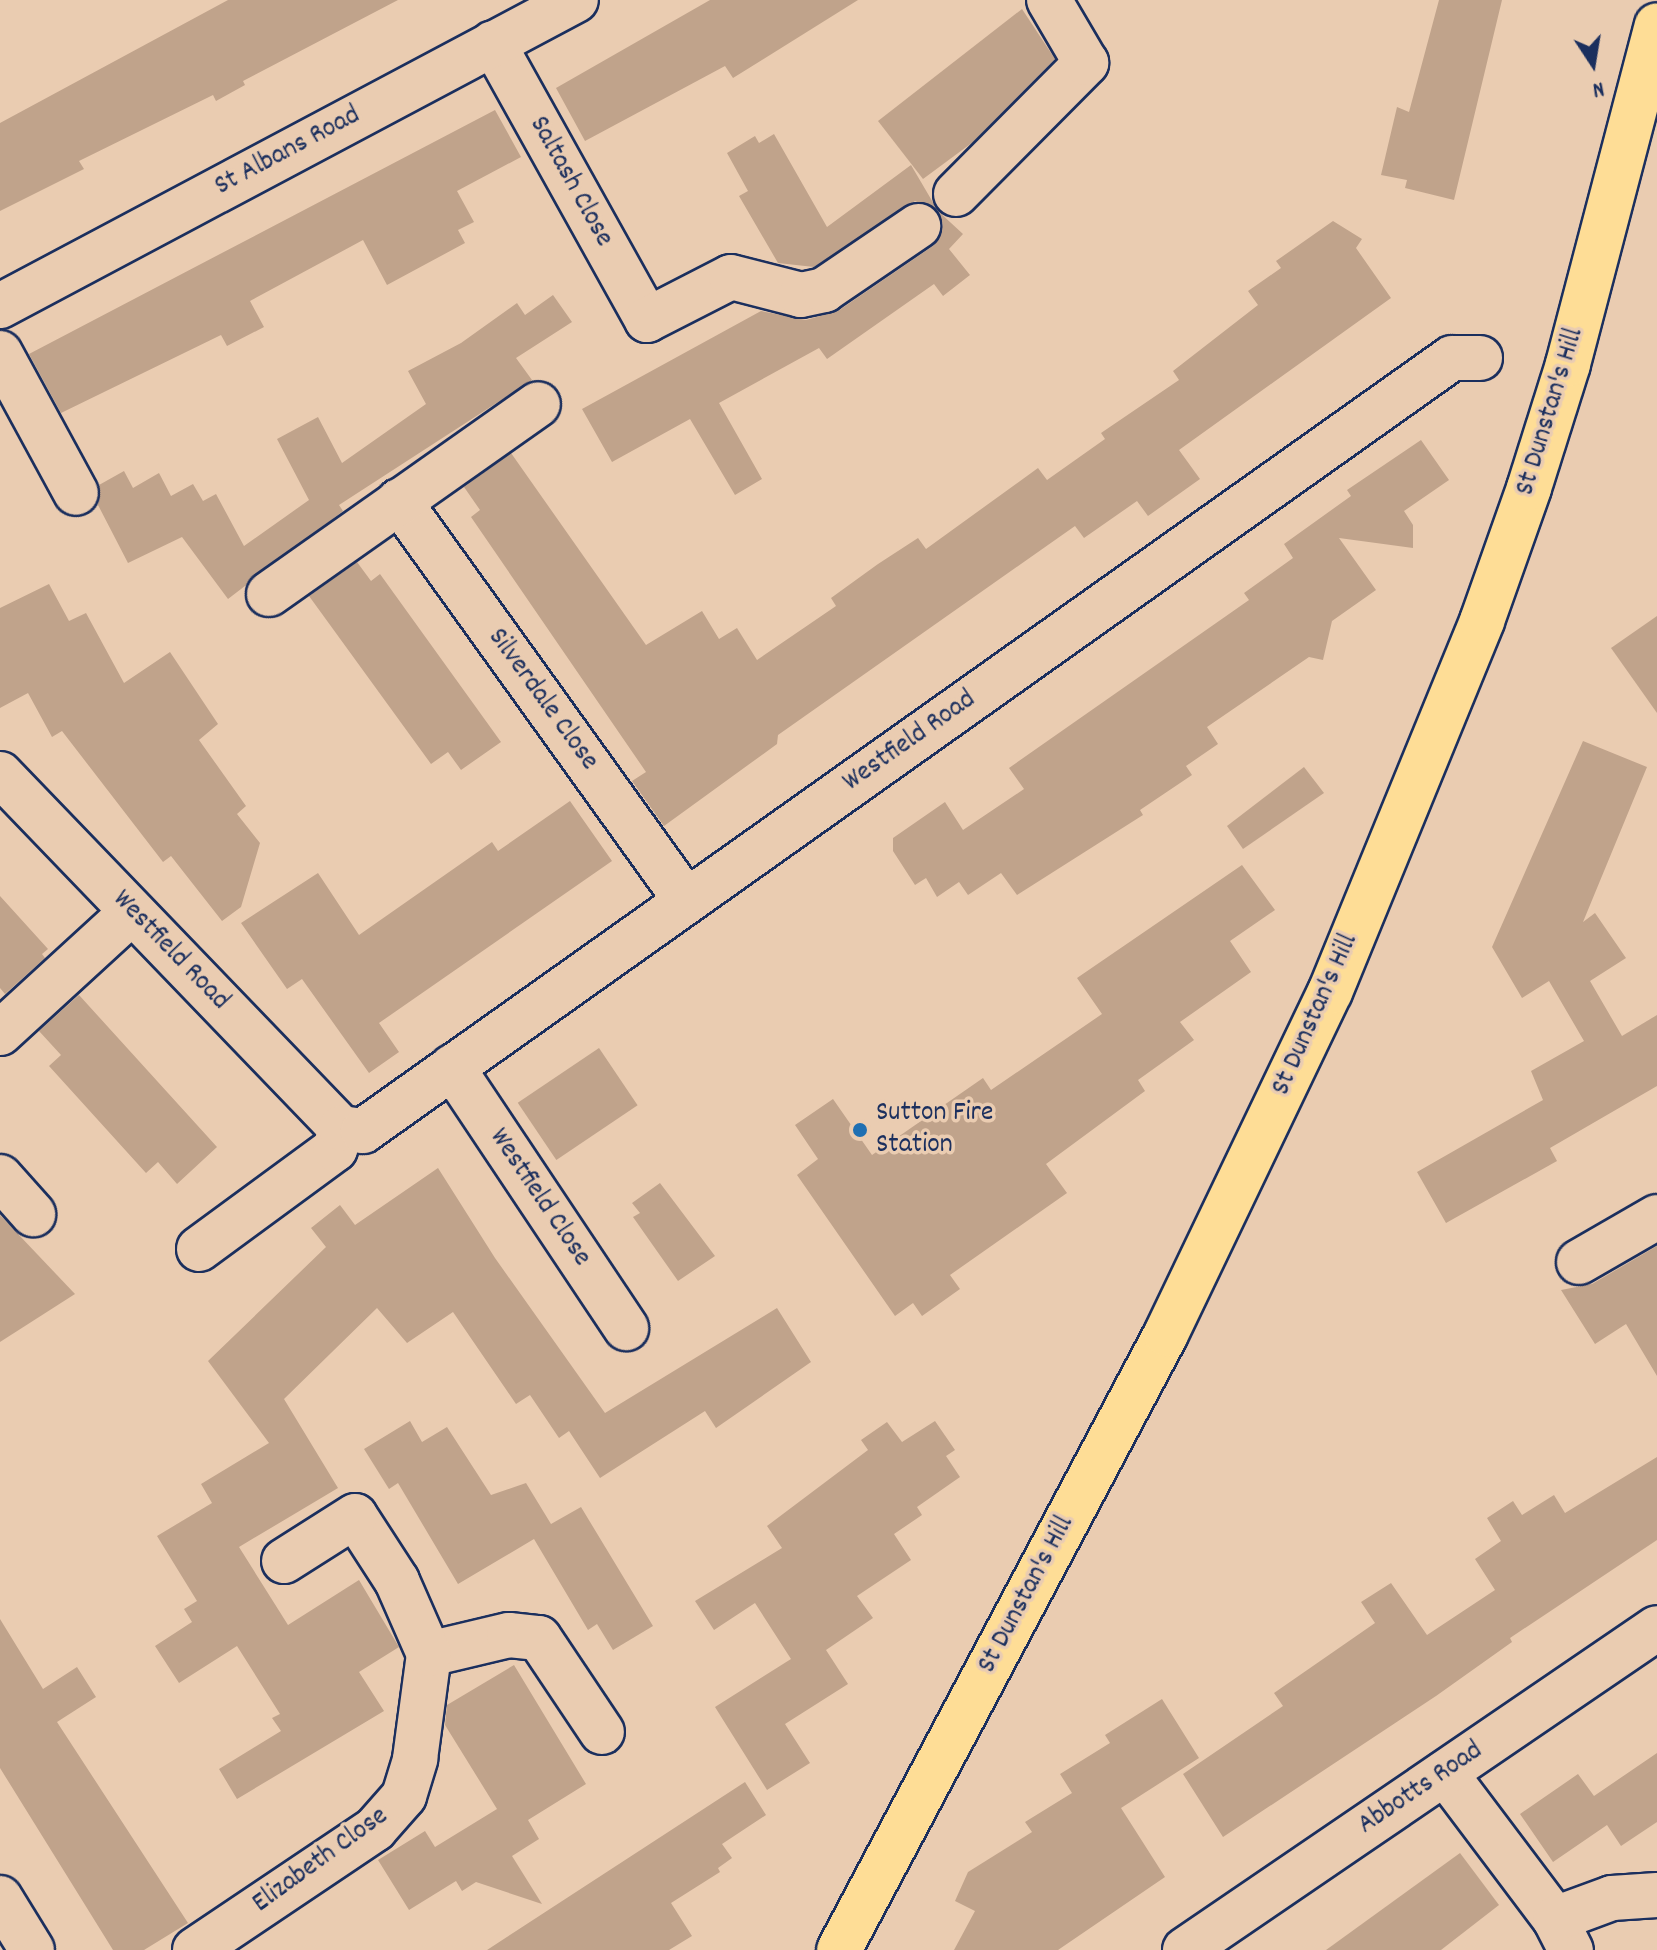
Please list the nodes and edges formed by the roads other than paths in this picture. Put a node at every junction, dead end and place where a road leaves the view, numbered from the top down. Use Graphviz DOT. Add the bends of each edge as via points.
graph roads {
  1 [pos="576,0"];
  2 [pos="1049,0"];
  3 [pos="1657,25"];
  4 [pos="493,43"];
  5 [pos="956,194"];
  6 [pos="918,226"];
  7 [pos="0,306"];
  8 [pos="0,353"];
  9 [pos="1480,358"];
  10 [pos="538,404"];
  11 [pos="76,493"];
  12 [pos="399,501"];
  13 [pos="269,594"];
  14 [pos="0,774"];
  15 [pos="684,898"];
  16 [pos="132,912"];
  17 [pos="0,1033"];
  18 [pos="452,1067"];
  19 [pos="341,1128"];
  20 [pos="0,1177"];
  21 [pos="33,1214"];
  22 [pos="1657,1217"];
  23 [pos="199,1249"];
  24 [pos="1579,1262"];
  25 [pos="626,1328"];
  26 [pos="284,1561"];
  27 [pos="1657,1628"];
  28 [pos="429,1654"];
  29 [pos="602,1732"];
  30 [pos="1445,1773"];
  31 [pos="1657,1895"];
  32 [pos="0,1898"];
  33 [pos="1563,1934"];
  34 [pos="32,1950"];
  35 [pos="195,1950"];
  36 [pos="839,1950"];
  37 [pos="1185,1950"];
  1 -- 4 [label="street, St Albans Road"];
  2 -- 5 [label="street" via="1086,63"];
  3 -- 36 [label="highway, St Dunstan's Hill" via="1568,364 1529,488 1482,621 1330,992 1166,1334"];
  4 -- 6 [label="street, Saltash Close" via="647,320 731,277 801,295 824,290"];
  4 -- 7 [label="street, St Albans Road"];
  8 -- 11 [label="street"];
  9 -- 15 [label="street, Westfield Road" via="1452,358"];
  10 -- 12 [label="street"];
  12 -- 13 [label="street"];
  12 -- 15 [label="street, Silverdale Close"];
  14 -- 16 [label="street, Westfield Road"];
  15 -- 18 [label="street, Westfield Road"];
  16 -- 17 [label="street"];
  16 -- 19 [label="street, Westfield Road"];
  18 -- 19 [label="street, Westfield Road" via="363,1131"];
  18 -- 25 [label="street, Westfield Close"];
  19 -- 23 [label="street" via="335,1149"];
  20 -- 21 [label="street"];
  22 -- 24 [label="street"];
  26 -- 28 [label="street" via="355,1516 397,1581"];
  27 -- 30 [label="street, Abbotts Road"];
  28 -- 29 [label="street" via="509,1635 539,1638"];
  28 -- 35 [label="street, Elizabeth Close" via="415,1759 404,1796 391,1814"];
  30 -- 33 [label="street"];
  30 -- 37 [label="street, Abbotts Road"];
  31 -- 33 [label="street" via="1612,1898"];
  32 -- 34 [label="street"];
}
